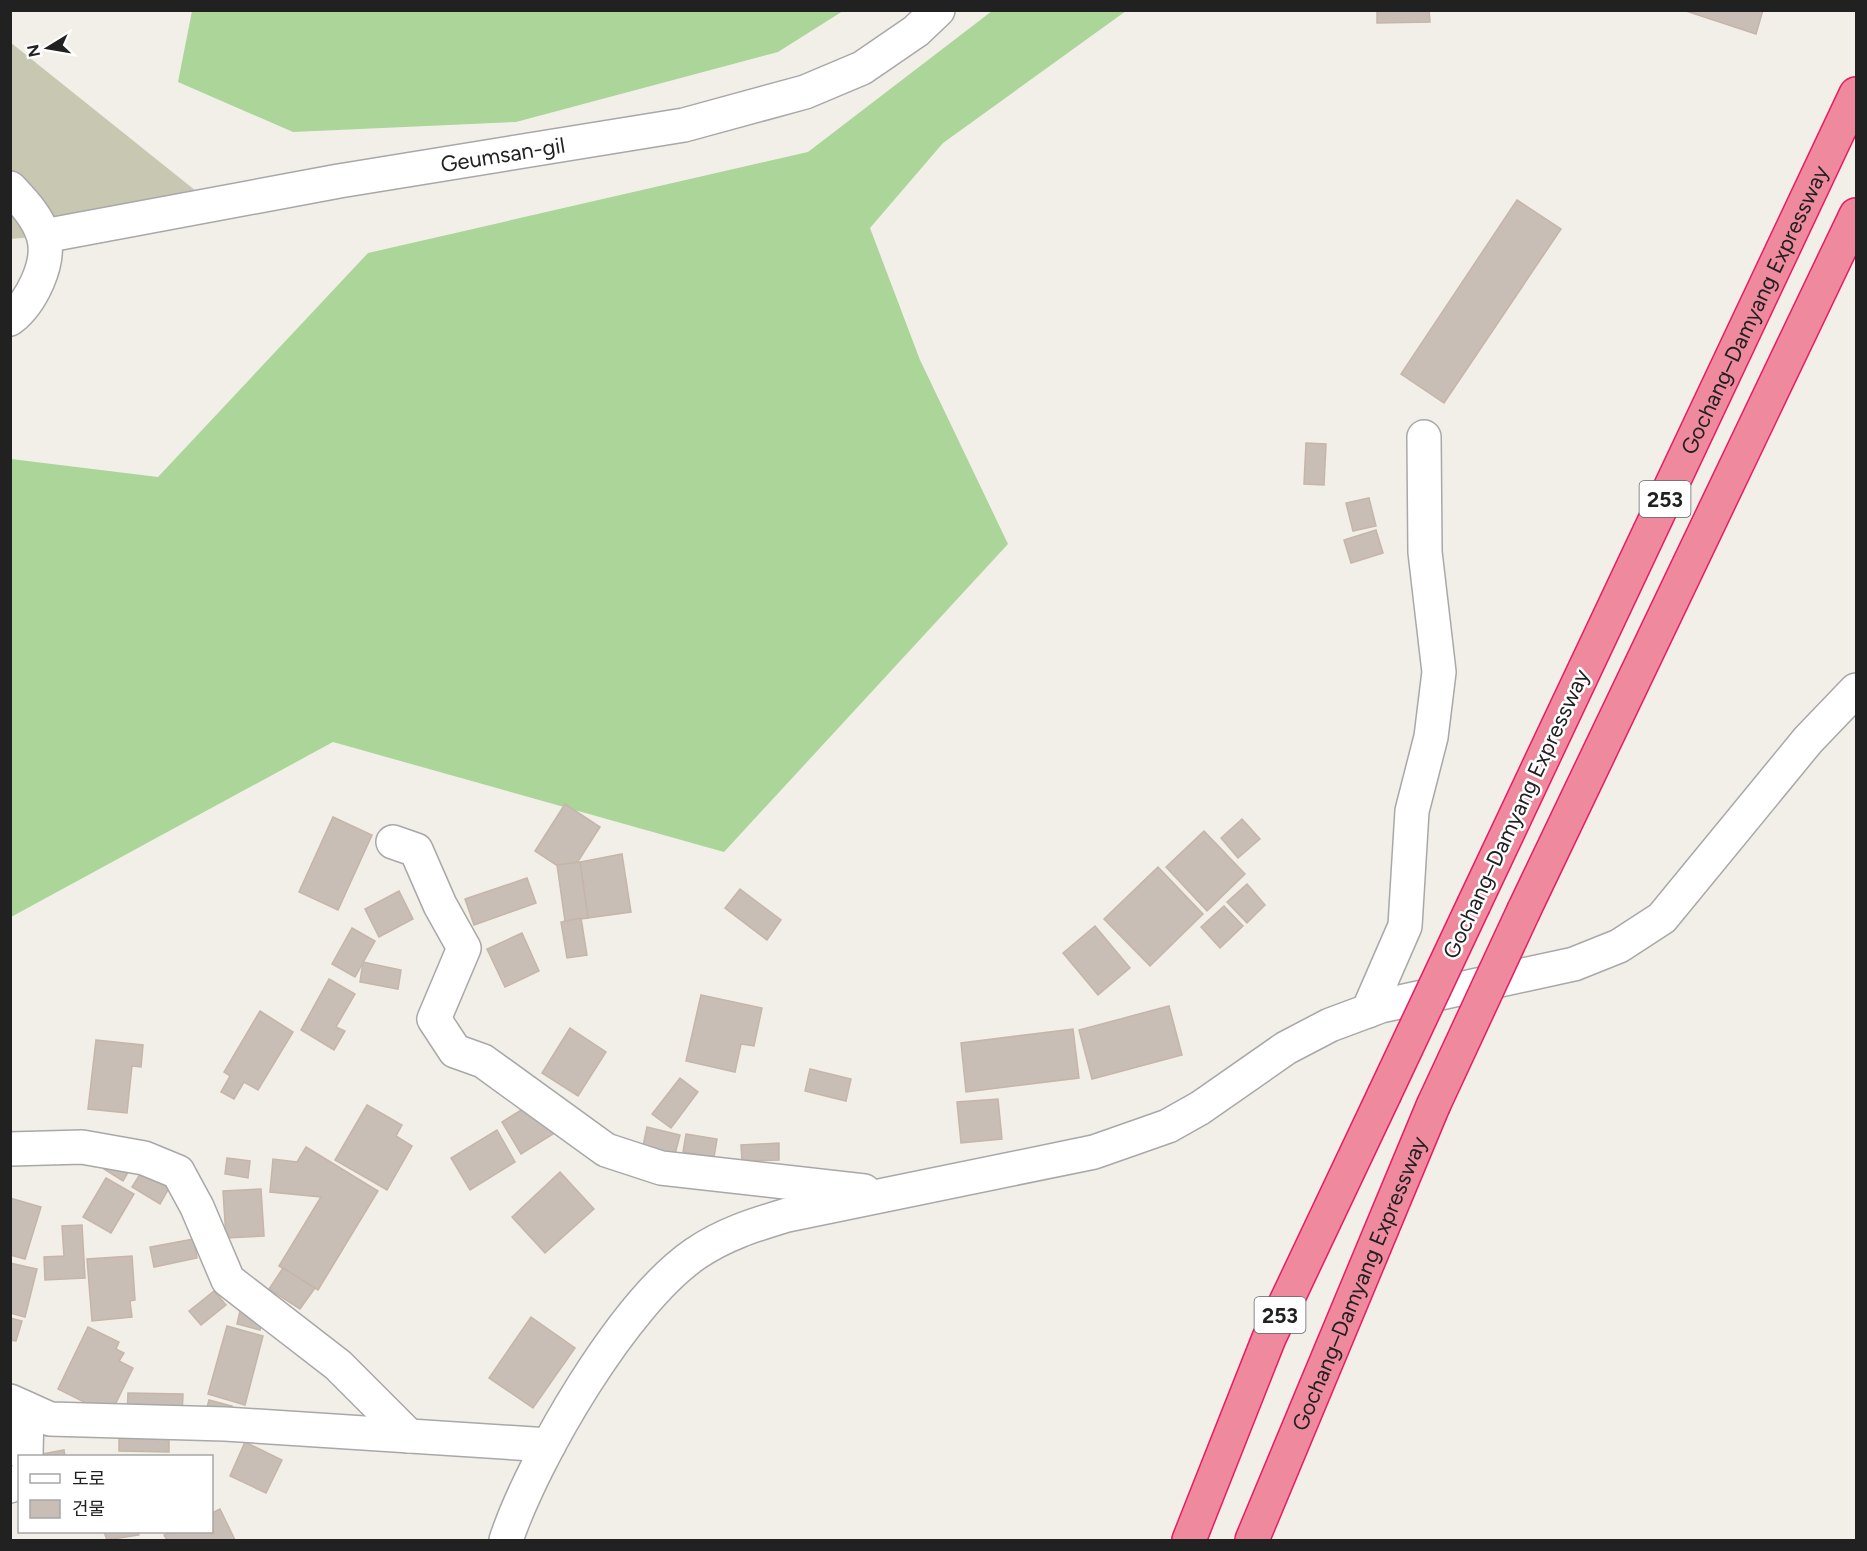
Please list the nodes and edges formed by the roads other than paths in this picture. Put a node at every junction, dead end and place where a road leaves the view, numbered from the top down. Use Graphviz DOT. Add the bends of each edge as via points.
graph roads {
  1 [pos="938,10"];
  2 [pos="1857,94"];
  3 [pos="10,188"];
  4 [pos="1857,215"];
  5 [pos="44,236"];
  6 [pos="10,319"];
  7 [pos="1424,438"];
  8 [pos="1857,690"];
  9 [pos="393,842"];
  10 [pos="1368,1011"];
  11 [pos="10,1149"];
  12 [pos="893,1194"];
  13 [pos="19,1405"];
  14 [pos="409,1436"];
  15 [pos="549,1445"];
  16 [pos="26,1455"];
  17 [pos="506,1540"];
  18 [pos="1189,1540"];
  19 [pos="1252,1540"];
  1 -- 5 [label="street, Geumsan-gil" via="916,32 862,68 805,92 684,125 339,180"];
  2 -- 18 [label="highway, Gochang–Damyang Expressway / 253, bridge" via="1269,1338"];
  3 -- 5 [label="street" via="30,209"];
  4 -- 19 [label="highway, Gochang–Damyang Expressway / 253, bridge" via="1433,1106"];
  5 -- 6 [label="street" via="36,289 21,311"];
  7 -- 10 [label="street" via="1425,552 1439,672 1431,737 1413,811 1405,926"];
  8 -- 10 [label="street" via="1808,740 1662,918 1619,946 1574,964"];
  9 -- 12 [label="street" via="416,850 464,948 434,1019 455,1051 483,1061 606,1150 661,1168"];
  10 -- 12 [label="street" via="1286,1048 1168,1126 1094,1152"];
  11 -- 14 [label="street" via="82,1147 144,1158 177,1172 197,1207 228,1280 338,1365"];
  12 -- 15 [label="street" via="738,1229 695,1254 657,1286 603,1358"];
  13 -- 14 [label="street" via="50,1419 225,1424"];
  13 -- 16 [label="street"];
  14 -- 15 [label="street"];
  15 -- 17 [label="street" via="518,1505"];
}
